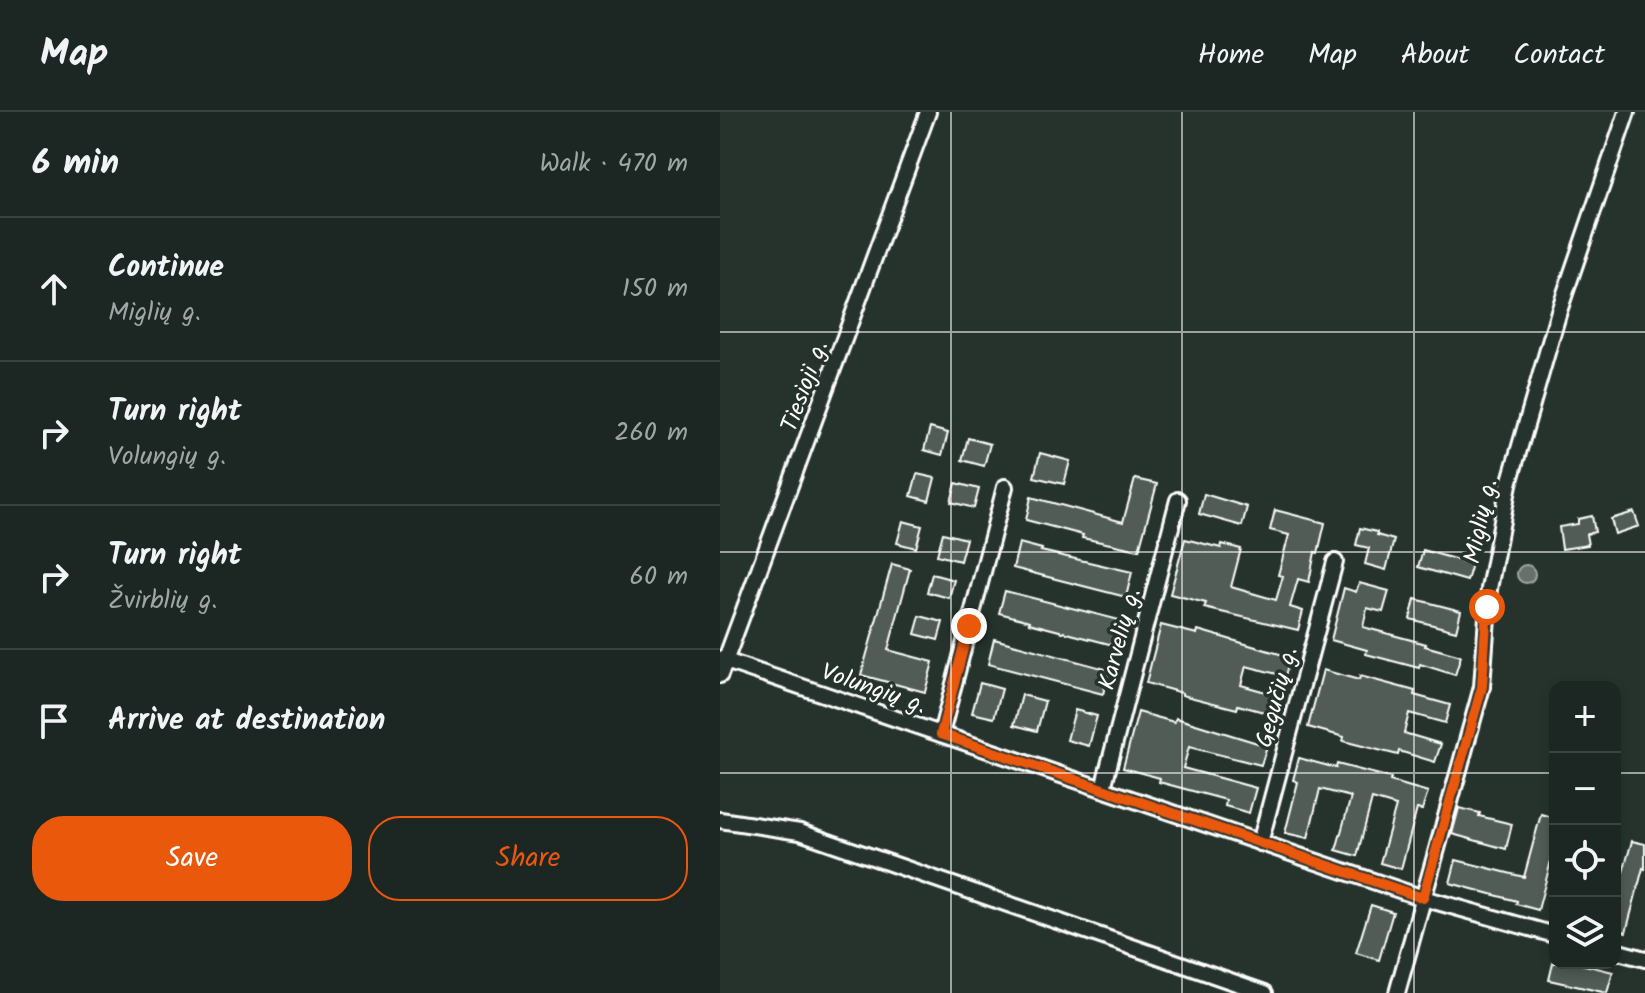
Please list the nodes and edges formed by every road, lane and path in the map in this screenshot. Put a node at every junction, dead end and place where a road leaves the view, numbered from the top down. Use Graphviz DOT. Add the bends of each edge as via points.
graph roads {
  1 [pos="928,112"];
  2 [pos="1627,112"];
  3 [pos="1005,487"];
  4 [pos="1178,500"];
  5 [pos="1335,562"];
  6 [pos="722,665"];
  7 [pos="941,734"];
  8 [pos="1103,788"];
  9 [pos="720,820"];
  10 [pos="1260,843"];
  11 [pos="1423,898"];
  12 [pos="1549,933"];
  13 [pos="1621,953"];
  14 [pos="1645,959"];
  15 [pos="1265,993"];
  16 [pos="1397,993"];
  1 -- 6 [label="street, Tiesioji g."];
  2 -- 11 [label="street, Miglių g." via="1559,311 1509,484 1489,589 1482,687"];
  3 -- 7 [label="street"];
  4 -- 8 [label="street, Karvelių g."];
  5 -- 10 [label="street, Gegučių g."];
  6 -- 7 [label="street, Volungių g."];
  7 -- 8 [label="street, Volungių g."];
  8 -- 10 [label="street, Volungių g."];
  9 -- 15 [label="street" via="800,832"];
  10 -- 11 [label="street, Volungių g."];
  11 -- 12 [label="street, Volungių g."];
  11 -- 16 [label="street, Miglių g."];
  13 -- 14 [label="street"];
}
